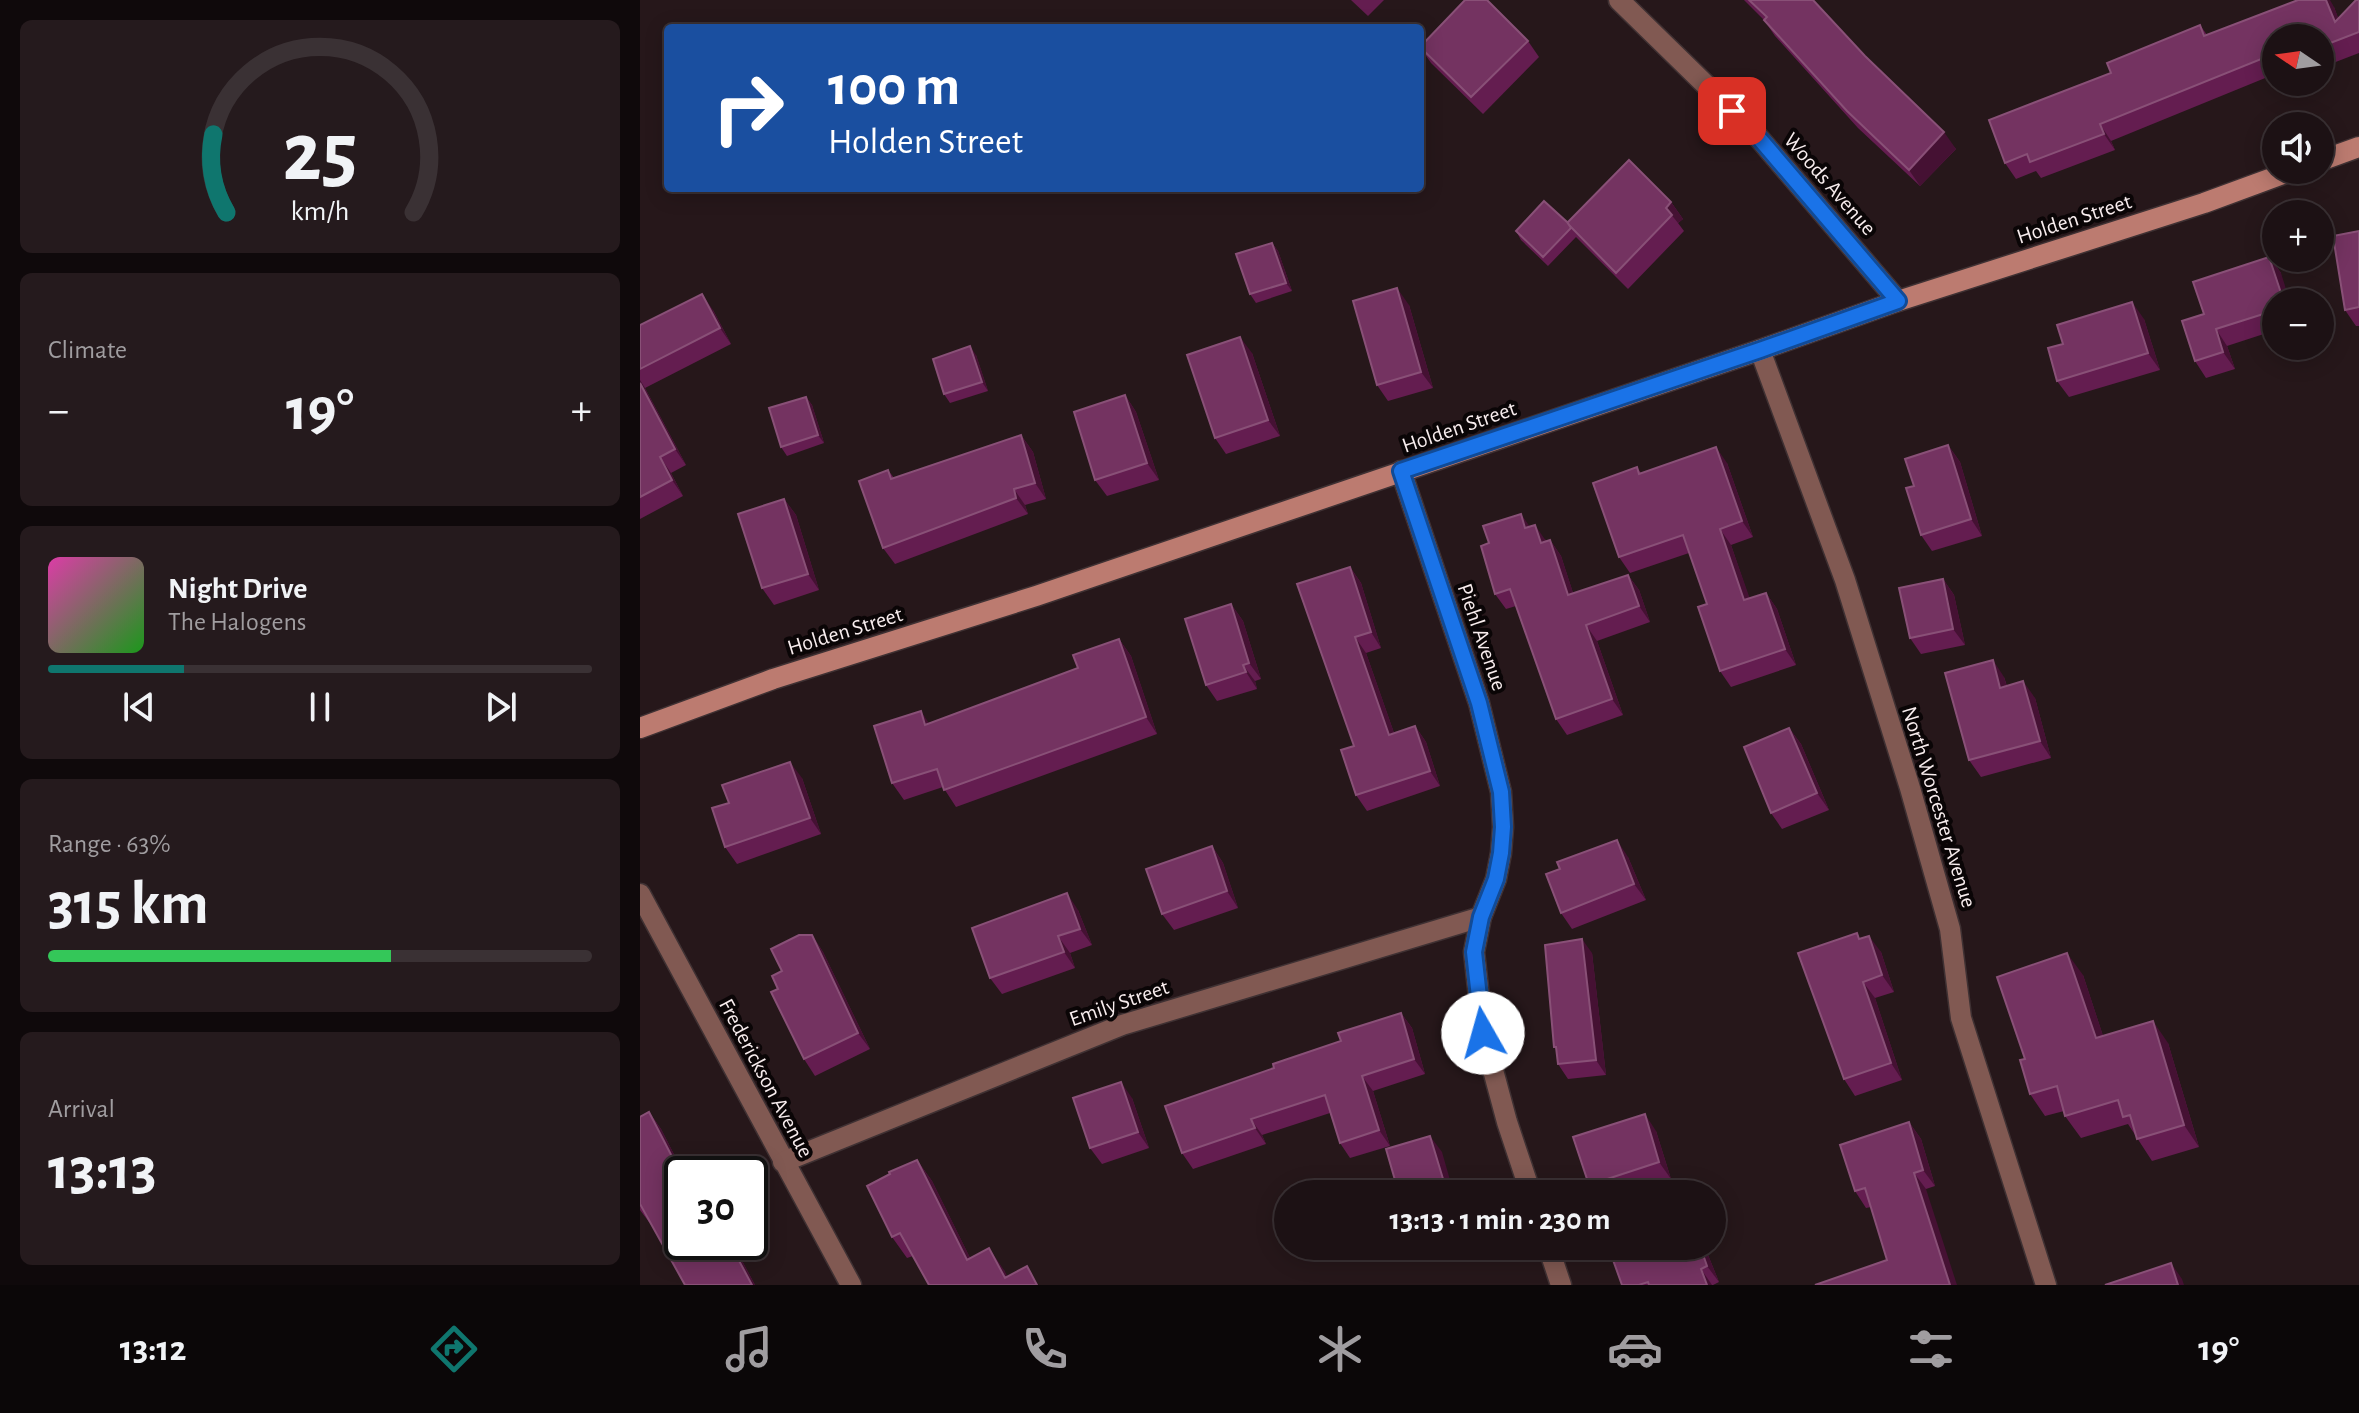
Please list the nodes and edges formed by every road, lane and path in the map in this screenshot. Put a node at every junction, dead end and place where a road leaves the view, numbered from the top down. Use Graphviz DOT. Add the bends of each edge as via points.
graph roads {
  1 [pos="1619,0"];
  2 [pos="2359,147"];
  3 [pos="2334,156"];
  4 [pos="2262,182"];
  5 [pos="1898,301"];
  6 [pos="1760,350"];
  7 [pos="1401,471"];
  8 [pos="640,728"];
  9 [pos="640,894"];
  10 [pos="1481,917"];
  11 [pos="783,1162"];
  12 [pos="1526,1180"];
  13 [pos="1553,1260"];
  14 [pos="851,1285"];
  15 [pos="1561,1285"];
  16 [pos="2046,1285"];
  1 -- 5 [label="street, Woods Avenue" via="1753,131"];
  2 -- 3 [label="main road"];
  4 -- 5 [label="main road, Holden Street"];
  5 -- 6 [label="main road, Holden Street"];
  6 -- 7 [label="main road, Holden Street"];
  6 -- 16 [label="street, North Worcester Avenue" via="1845,580 1910,788 1950,929 1961,1018"];
  7 -- 8 [label="main road, Holden Street"];
  7 -- 10 [label="street, Piehl Avenue" via="1479,703 1501,792 1501,853"];
  9 -- 11 [label="street, Frederickson Avenue"];
  10 -- 11 [label="street, Emily Street" via="1122,1025"];
  10 -- 12 [label="street, Piehl Avenue" via="1474,952 1483,1033"];
  11 -- 14 [label="street, Frederickson Avenue"];
  13 -- 15 [label="street"];
}
